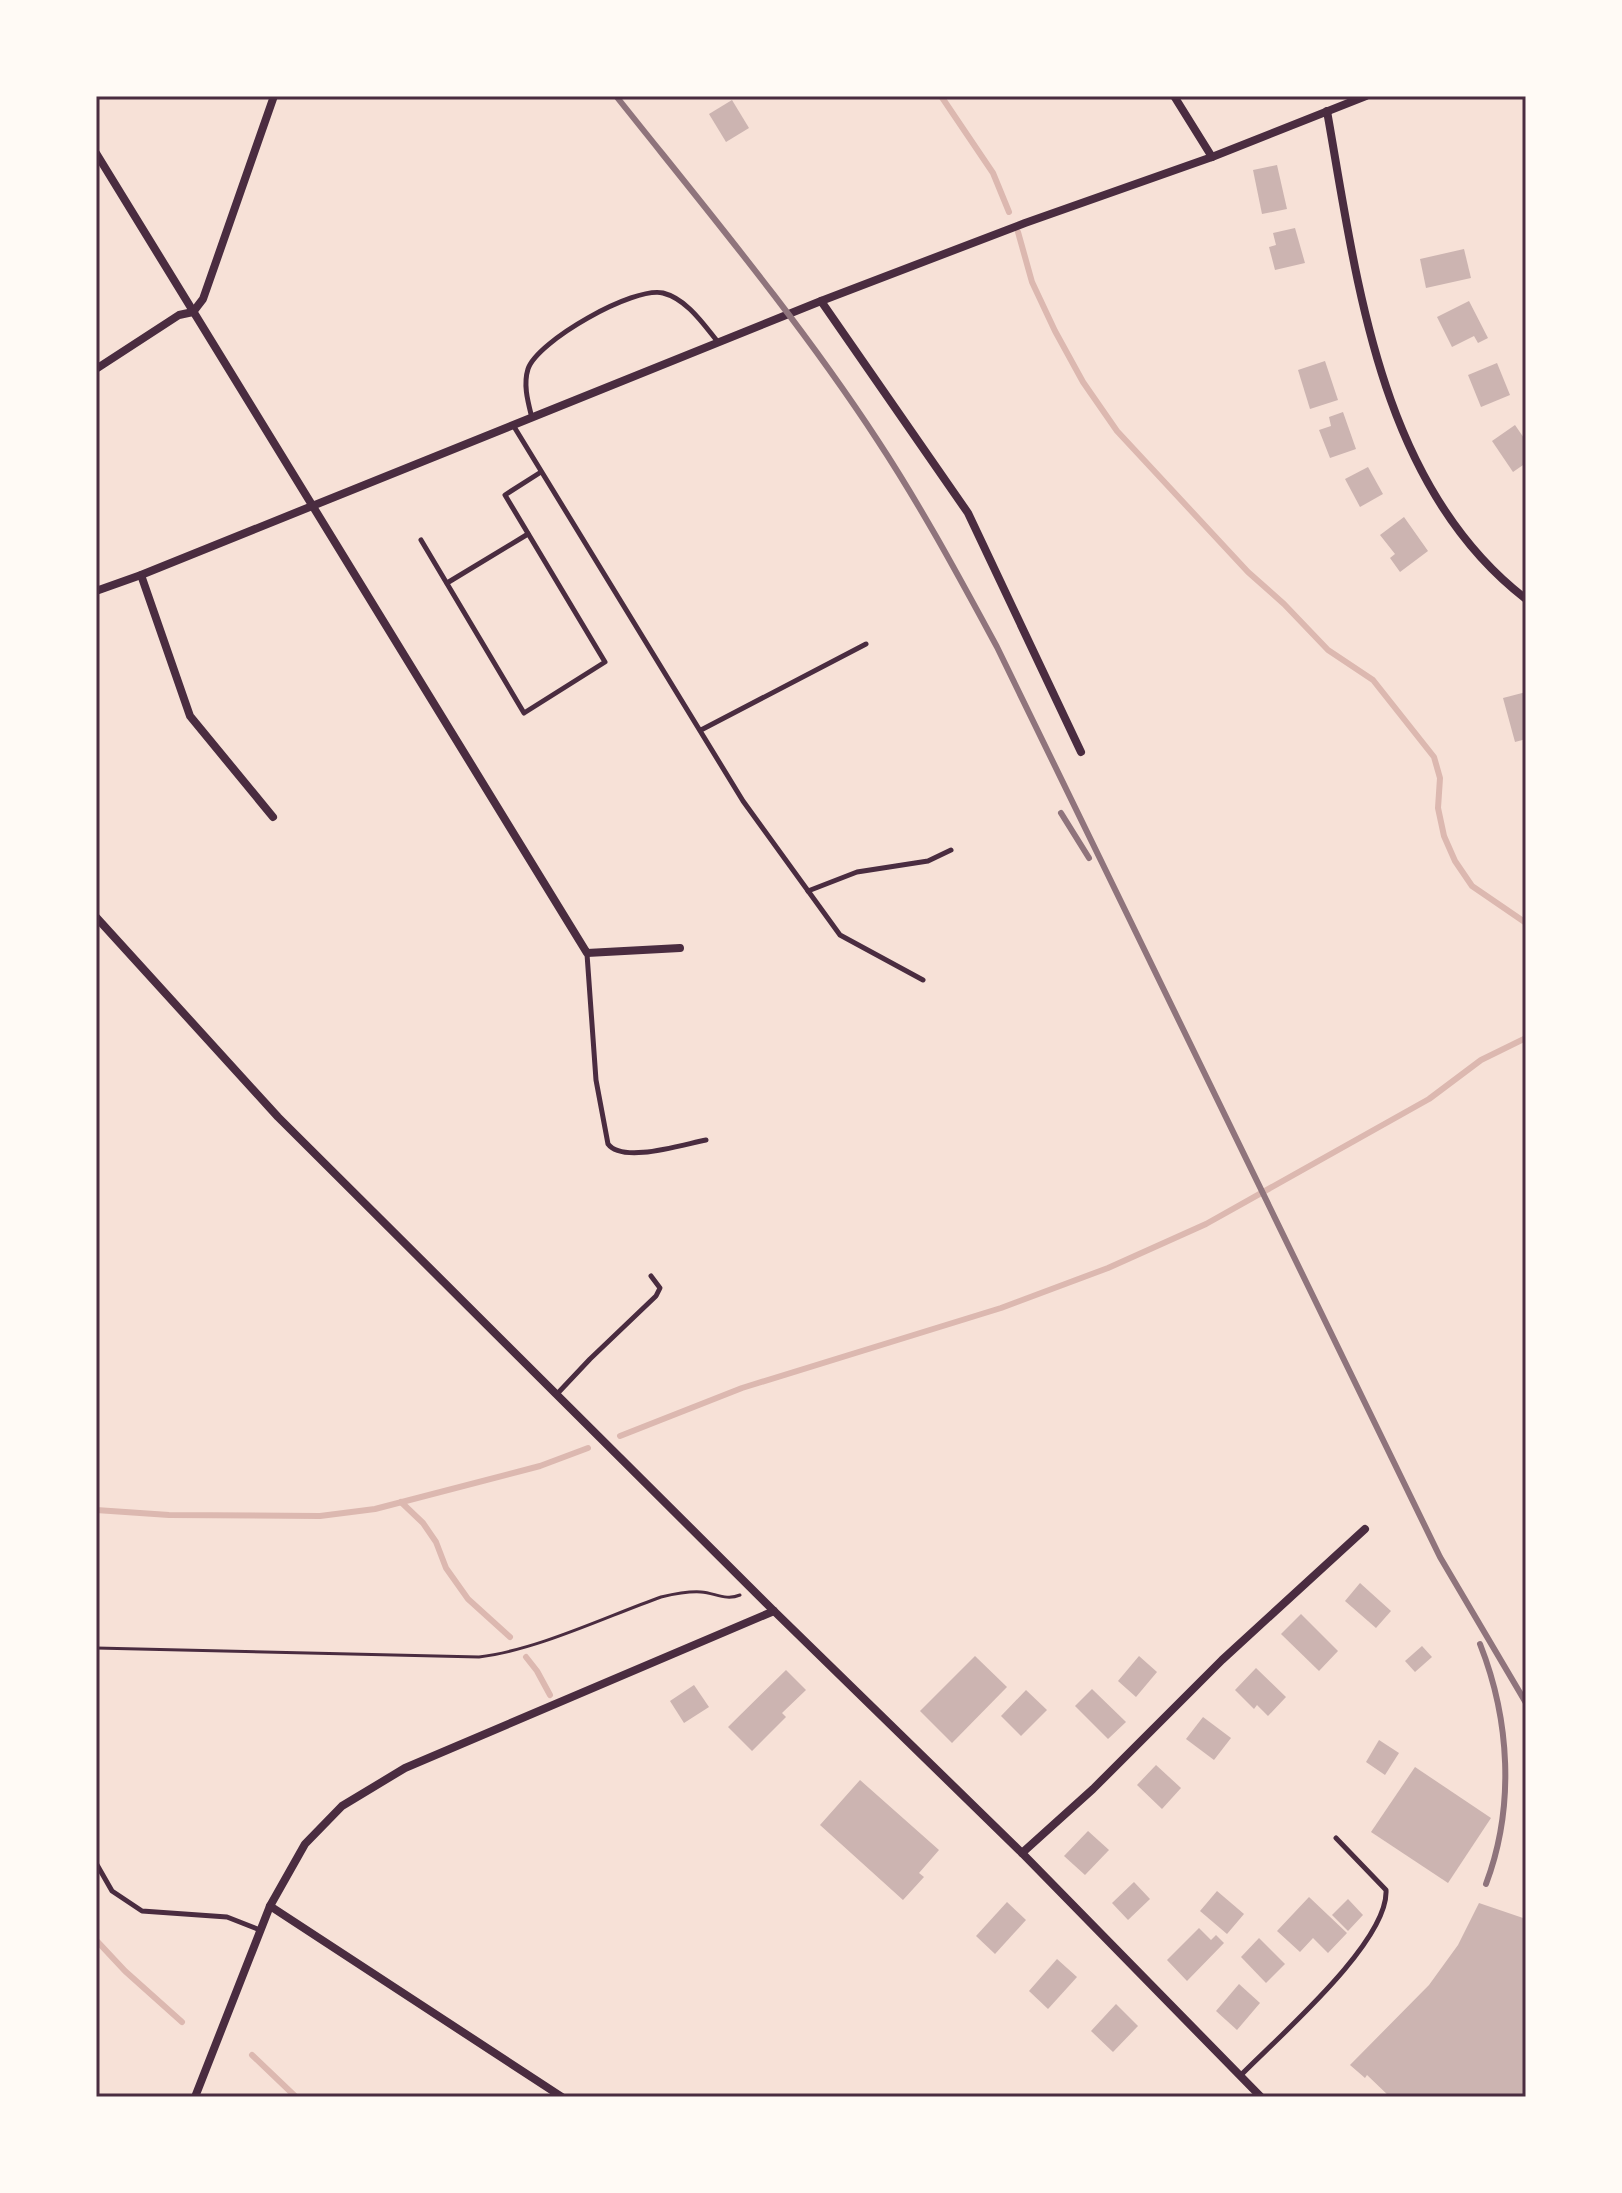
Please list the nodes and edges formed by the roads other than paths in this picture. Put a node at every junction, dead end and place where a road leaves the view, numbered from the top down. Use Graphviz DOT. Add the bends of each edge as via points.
graph roads {
  1 [pos="274,96"];
  2 [pos="1174,96"];
  3 [pos="1366,96"];
  4 [pos="1327,111"];
  5 [pos="96,153"];
  6 [pos="1212,157"];
  7 [pos="821,301"];
  8 [pos="193,312"];
  9 [pos="719,343"];
  10 [pos="96,369"];
  11 [pos="532,418"];
  12 [pos="513,425"];
  13 [pos="541,472"];
  14 [pos="312,506"];
  15 [pos="528,534"];
  16 [pos="421,540"];
  17 [pos="141,575"];
  18 [pos="447,583"];
  19 [pos="96,591"];
  20 [pos="1526,599"];
  21 [pos="866,644"];
  22 [pos="701,730"];
  23 [pos="1081,752"];
  24 [pos="273,817"];
  25 [pos="951,850"];
  26 [pos="808,891"];
  27 [pos="96,917"];
  28 [pos="680,948"];
  29 [pos="587,953"];
  30 [pos="923,980"];
  31 [pos="706,1140"];
  32 [pos="651,1276"];
  33 [pos="557,1395"];
  34 [pos="1365,1529"];
  35 [pos="774,1611"];
  36 [pos="1336,1838"];
  37 [pos="1022,1853"];
  38 [pos="96,1863"];
  39 [pos="270,1906"];
  40 [pos="260,1930"];
  41 [pos="1240,2076"];
  42 [pos="195,2097"];
  43 [pos="562,2097"];
  44 [pos="1261,2097"];
  1 -- 8 [label="street" via="203,299"];
  2 -- 6 [label="street"];
  3 -- 4 [label="street"];
  4 -- 6 [label="street"];
  4 -- 20 [label="street" via="1360,297 1405,433 1451,521"];
  5 -- 8 [label="street"];
  6 -- 7 [label="street"];
  7 -- 9 [label="street"];
  7 -- 23 [label="street" via="968,513"];
  8 -- 10 [label="street" via="179,315"];
  8 -- 14 [label="street"];
  9 -- 11 [label="street"];
  9 -- 11 [label="lane" via="697,316 664,293 620,302 535,355 526,383"];
  11 -- 12 [label="street"];
  12 -- 13 [label="lane"];
  12 -- 14 [label="street"];
  13 -- 15 [label="lane" via="505,495"];
  13 -- 22 [label="lane"];
  14 -- 17 [label="street"];
  14 -- 29 [label="street"];
  15 -- 18 [label="lane"];
  15 -- 18 [label="lane" via="605,662 524,713"];
  16 -- 18 [label="lane"];
  17 -- 19 [label="street"];
  17 -- 24 [label="street" via="190,716"];
  21 -- 22 [label="lane"];
  22 -- 26 [label="lane" via="743,801"];
  25 -- 26 [label="lane" via="928,861 857,872"];
  26 -- 30 [label="lane" via="840,935"];
  27 -- 33 [label="street" via="278,1117"];
  28 -- 29 [label="street"];
  29 -- 31 [label="lane" via="596,1080 608,1144 626,1154"];
  32 -- 33 [label="lane" via="660,1288 656,1296"];
  33 -- 35 [label="street"];
  34 -- 37 [label="street"];
  35 -- 37 [label="street"];
  35 -- 39 [label="street" via="405,1768 342,1806 305,1844"];
  36 -- 41 [label="lane" via="1386,1890 1379,1922 1358,1956"];
  37 -- 41 [label="street"];
  38 -- 40 [label="lane" via="112,1891 142,1911 227,1917"];
  39 -- 40 [label="street"];
  39 -- 43 [label="street"];
  40 -- 42 [label="street"];
  41 -- 44 [label="street"];
}
